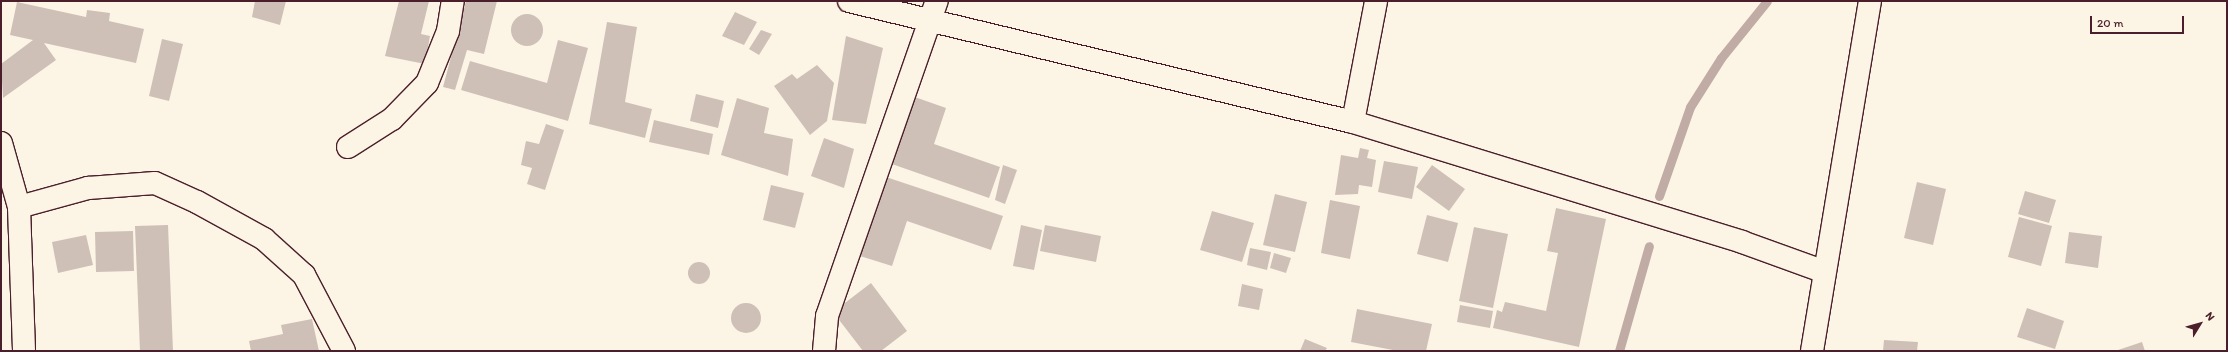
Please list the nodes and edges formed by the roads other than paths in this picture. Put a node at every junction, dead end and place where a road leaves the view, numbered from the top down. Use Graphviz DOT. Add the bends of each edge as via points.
graph roads {
  1 [pos="454,1"];
  2 [pos="849,1"];
  3 [pos="937,1"];
  4 [pos="1376,1"];
  5 [pos="1870,1"];
  6 [pos="931,22"];
  7 [pos="1353,122"];
  8 [pos="1,144"];
  9 [pos="348,147"];
  10 [pos="19,207"];
  11 [pos="1822,272"];
  12 [pos="24,351"];
  13 [pos="344,351"];
  14 [pos="824,351"];
  15 [pos="1812,351"];
  1 -- 9 [label="street" via="448,31 427,83 392,119"];
  2 -- 6 [label="street"];
  3 -- 6 [label="street"];
  4 -- 7 [label="street"];
  5 -- 11 [label="street"];
  6 -- 7 [label="street"];
  6 -- 14 [label="street" via="827,316"];
  7 -- 11 [label="street" via="1742,242"];
  8 -- 10 [label="street"];
  10 -- 12 [label="street"];
  10 -- 13 [label="street" via="88,188 155,183 197,202 264,239 304,275"];
  11 -- 15 [label="street"];
}
